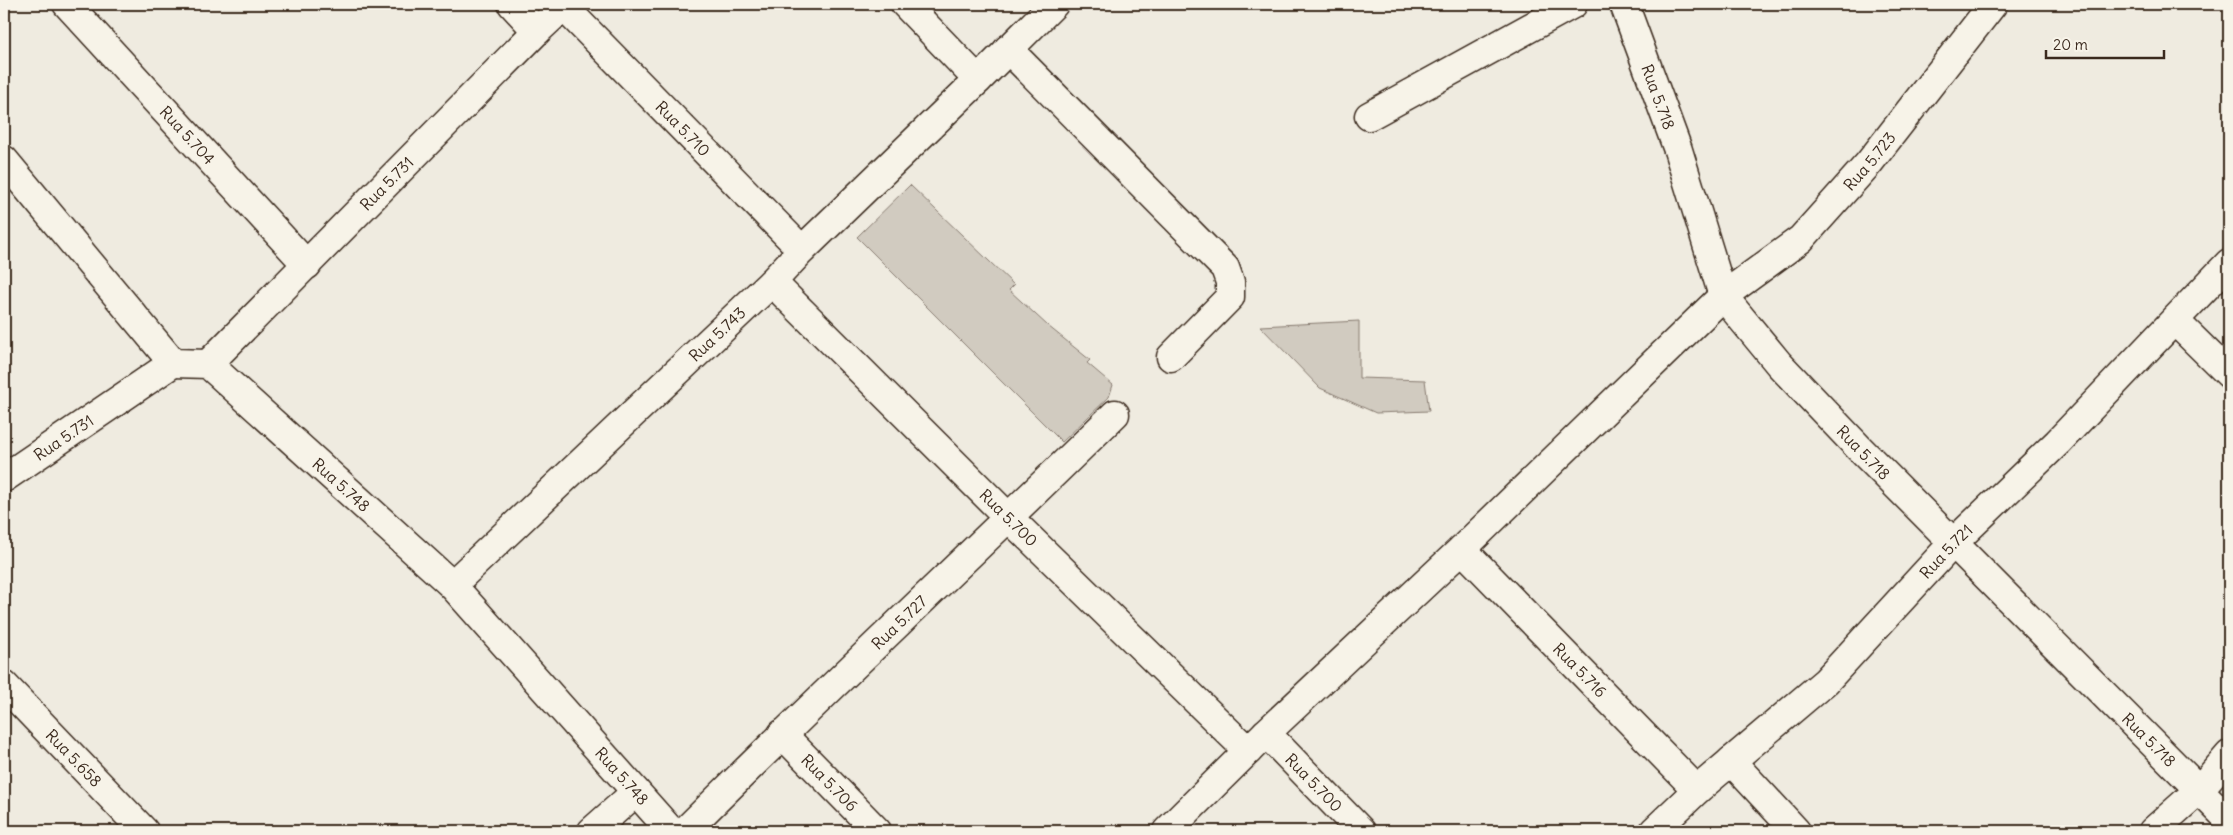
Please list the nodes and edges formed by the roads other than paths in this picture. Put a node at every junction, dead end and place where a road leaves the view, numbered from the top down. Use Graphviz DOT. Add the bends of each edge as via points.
graph roads {
  1 [pos="67,4"];
  2 [pos="512,4"];
  3 [pos="905,4"];
  4 [pos="1054,4"];
  5 [pos="1574,4"];
  6 [pos="1624,4"];
  7 [pos="1993,4"];
  8 [pos="565,5"];
  9 [pos="537,31"];
  10 [pos="1008,49"];
  11 [pos="978,80"];
  12 [pos="1370,116"];
  13 [pos="4,160"];
  14 [pos="802,250"];
  15 [pos="2229,263"];
  16 [pos="307,265"];
  17 [pos="772,282"];
  18 [pos="1723,296"];
  19 [pos="2174,321"];
  20 [pos="1171,358"];
  21 [pos="173,363"];
  22 [pos="208,364"];
  23 [pos="2229,374"];
  24 [pos="1115,414"];
  25 [pos="4,478"];
  26 [pos="1009,518"];
  27 [pos="1953,543"];
  28 [pos="1462,549"];
  29 [pos="452,585"];
  30 [pos="4,685"];
  31 [pos="782,734"];
  32 [pos="1257,742"];
  33 [pos="2229,754"];
  34 [pos="1731,761"];
  35 [pos="1696,790"];
  36 [pos="2199,790"];
  37 [pos="636,792"];
  38 [pos="2229,820"];
  39 [pos="144,831"];
  40 [pos="592,831"];
  41 [pos="671,831"];
  42 [pos="684,831"];
  43 [pos="877,831"];
  44 [pos="1167,831"];
  45 [pos="1361,831"];
  46 [pos="1654,831"];
  47 [pos="1796,831"];
  48 [pos="2153,831"];
  1 -- 16 [label="street, Rua 5.704"];
  2 -- 9 [label="street"];
  3 -- 11 [label="street"];
  4 -- 10 [label="street, Rua 5.743"];
  5 -- 12 [label="street"];
  6 -- 18 [label="street, Rua 5.718" via="1678,150"];
  7 -- 18 [label="street, Rua 5.723" via="1870,163 1807,232"];
  8 -- 9 [label="street, Rua 5.731"];
  8 -- 14 [label="street, Rua 5.710"];
  9 -- 16 [label="street, Rua 5.731"];
  10 -- 11 [label="street, Rua 5.743"];
  10 -- 20 [label="street" via="1225,268 1230,282 1230,297"];
  11 -- 14 [label="street, Rua 5.743"];
  13 -- 21 [label="street"];
  14 -- 17 [label="street, Rua 5.743"];
  15 -- 19 [label="street, Rua 5.721"];
  16 -- 22 [label="street, Rua 5.731"];
  17 -- 26 [label="street, Rua 5.700"];
  17 -- 29 [label="street, Rua 5.743"];
  18 -- 27 [label="street, Rua 5.718" via="1779,364"];
  18 -- 28 [label="street, Rua 5.723"];
  19 -- 23 [label="street"];
  19 -- 27 [label="street, Rua 5.721" via="2058,442"];
  21 -- 22 [label="street"];
  21 -- 25 [label="street, Rua 5.731"];
  22 -- 29 [label="street, Rua 5.748"];
  24 -- 26 [label="street, Rua 5.727"];
  26 -- 31 [label="street, Rua 5.727"];
  26 -- 32 [label="street, Rua 5.700"];
  27 -- 34 [label="street, Rua 5.721" via="1826,681"];
  27 -- 36 [label="street, Rua 5.718"];
  28 -- 32 [label="street, Rua 5.723"];
  28 -- 35 [label="street, Rua 5.716"];
  29 -- 37 [label="street, Rua 5.748"];
  30 -- 39 [label="street, Rua 5.658"];
  31 -- 42 [label="street, Rua 5.727"];
  31 -- 43 [label="street, Rua 5.706"];
  32 -- 44 [label="street, Rua 5.723"];
  32 -- 45 [label="street, Rua 5.700"];
  33 -- 36 [label="street"];
  34 -- 35 [label="street, Rua 5.721"];
  34 -- 47 [label="street"];
  35 -- 46 [label="street, Rua 5.721"];
  36 -- 38 [label="street, Rua 5.718"];
  36 -- 48 [label="street"];
  37 -- 40 [label="street"];
  37 -- 41 [label="street, Rua 5.748"];
}
